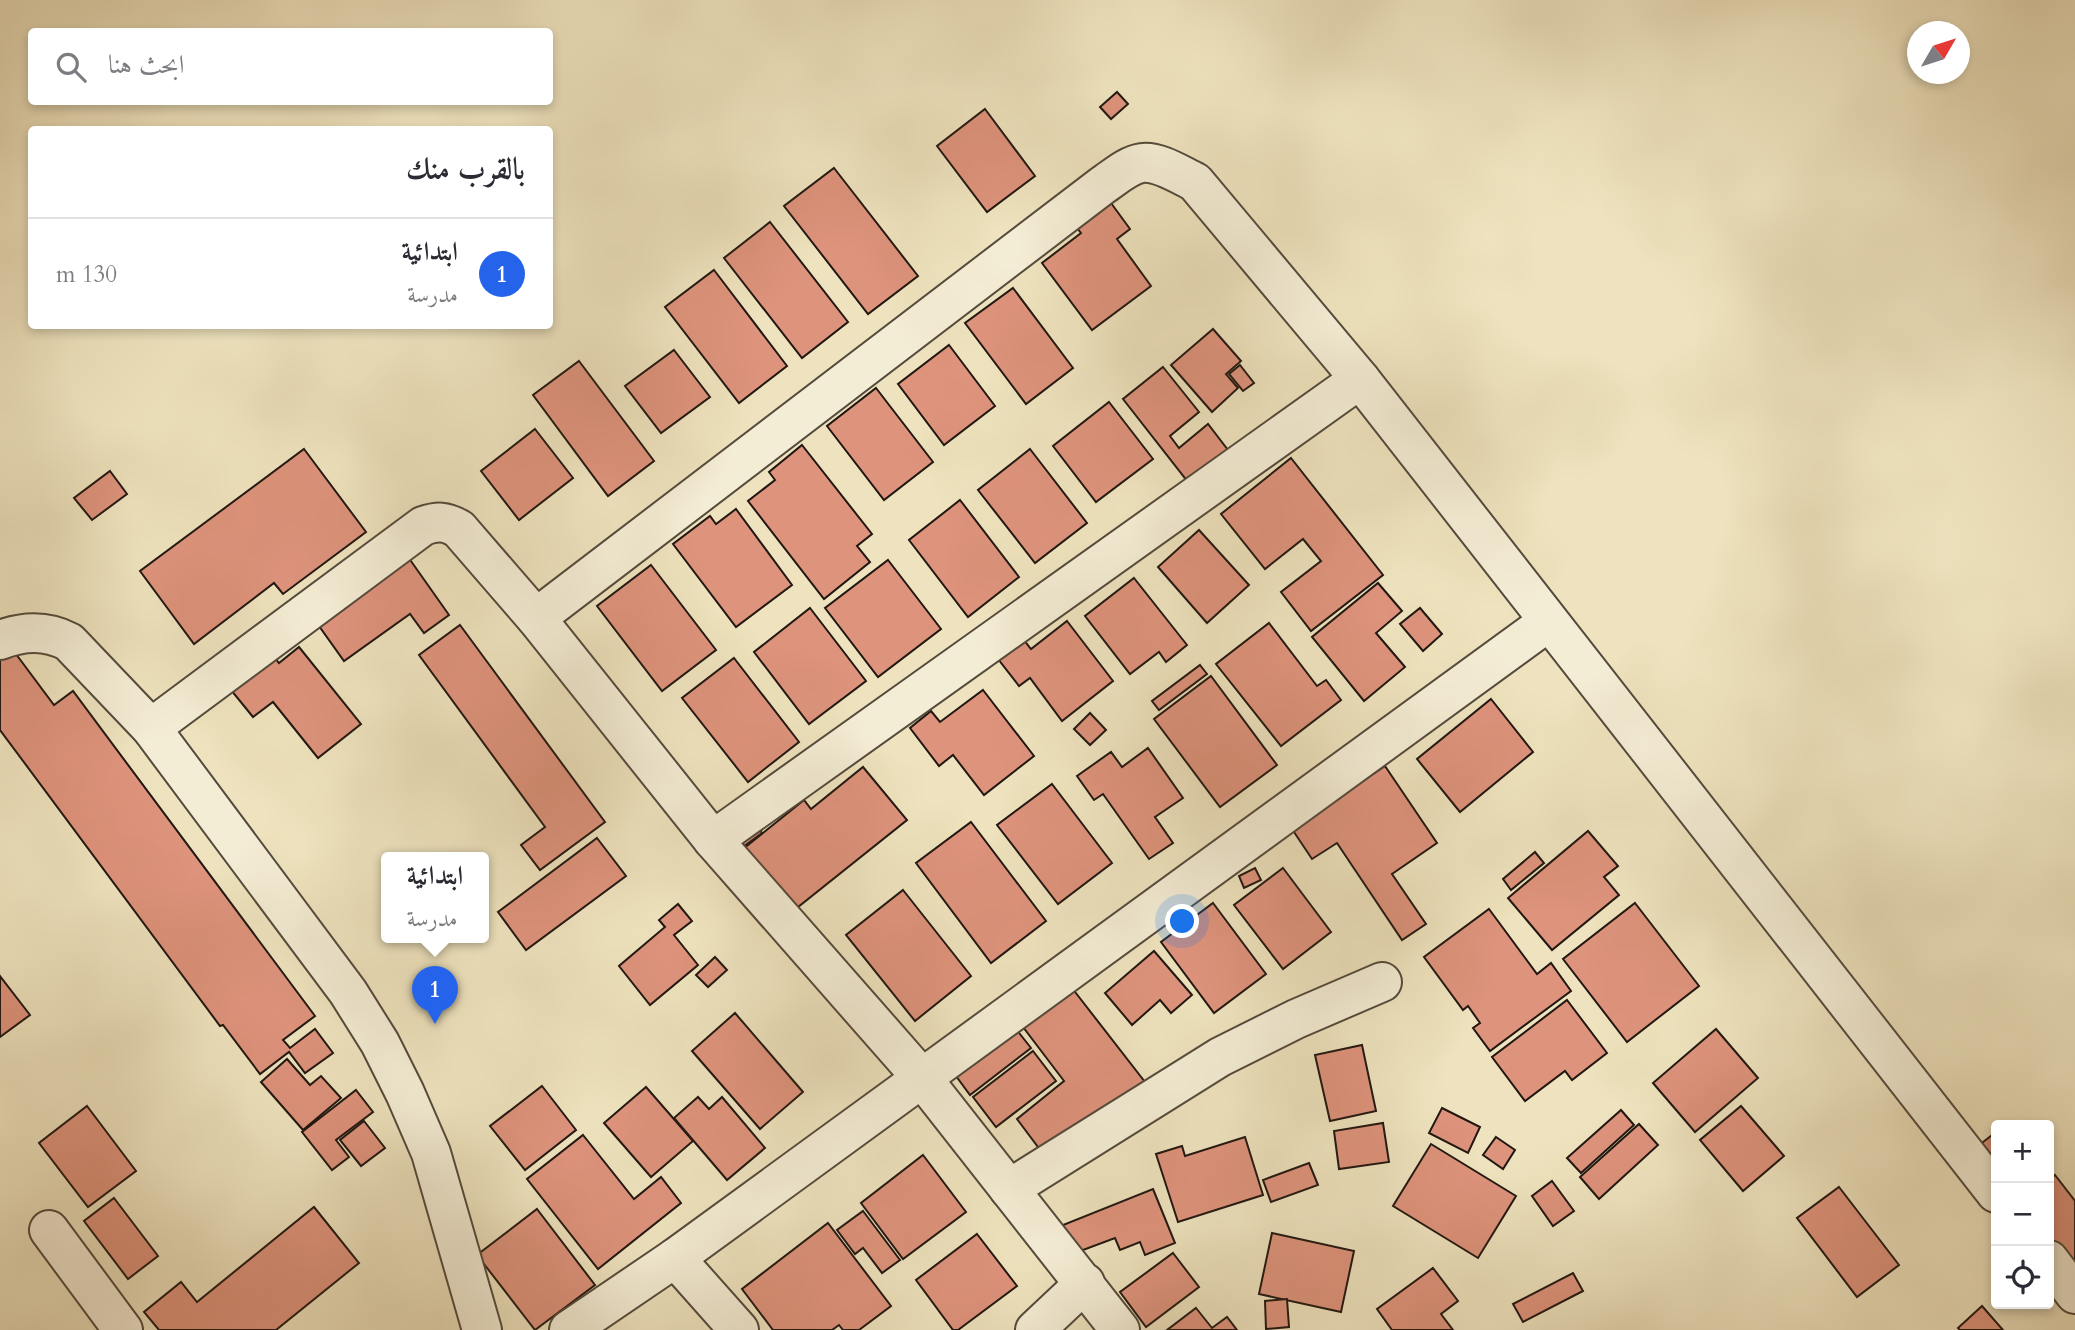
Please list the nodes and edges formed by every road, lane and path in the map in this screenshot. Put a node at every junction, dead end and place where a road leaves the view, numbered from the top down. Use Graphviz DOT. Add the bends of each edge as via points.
graph roads {
  1 [pos="1360,379"];
  2 [pos="536,618"];
  3 [pos="1548,622"];
  4 [pos="0,639"];
  5 [pos="151,728"];
  6 [pos="713,840"];
  7 [pos="1382,982"];
  8 [pos="922,1078"];
  9 [pos="1991,1187"];
  10 [pos="1009,1189"];
  11 [pos="49,1230"];
  12 [pos="675,1258"];
  13 [pos="2054,1267"];
  14 [pos="1085,1283"];
  15 [pos="2075,1294"];
  16 [pos="123,1330"];
  17 [pos="482,1330"];
  18 [pos="569,1330"];
  19 [pos="739,1330"];
  20 [pos="1035,1330"];
  21 [pos="1121,1330"];
  1 -- 2 [label="street" via="1195,182 1144,163 1103,185"];
  1 -- 3 [label="street"];
  1 -- 6 [label="street"];
  2 -- 5 [label="street" via="459,529 437,522 423,526"];
  2 -- 6 [label="street"];
  3 -- 8 [label="street"];
  3 -- 9 [label="street"];
  4 -- 5 [label="street" via="18,633 47,633 69,642"];
  5 -- 17 [label="street" via="348,992 380,1043 431,1153"];
  6 -- 8 [label="street"];
  7 -- 10 [label="street" via="1220,1057"];
  8 -- 10 [label="street"];
  8 -- 12 [label="street"];
  10 -- 14 [label="street"];
  11 -- 16 [label="street"];
  12 -- 18 [label="street"];
  12 -- 19 [label="street"];
  13 -- 15 [label="street"];
  14 -- 20 [label="street"];
  14 -- 21 [label="street"];
}
